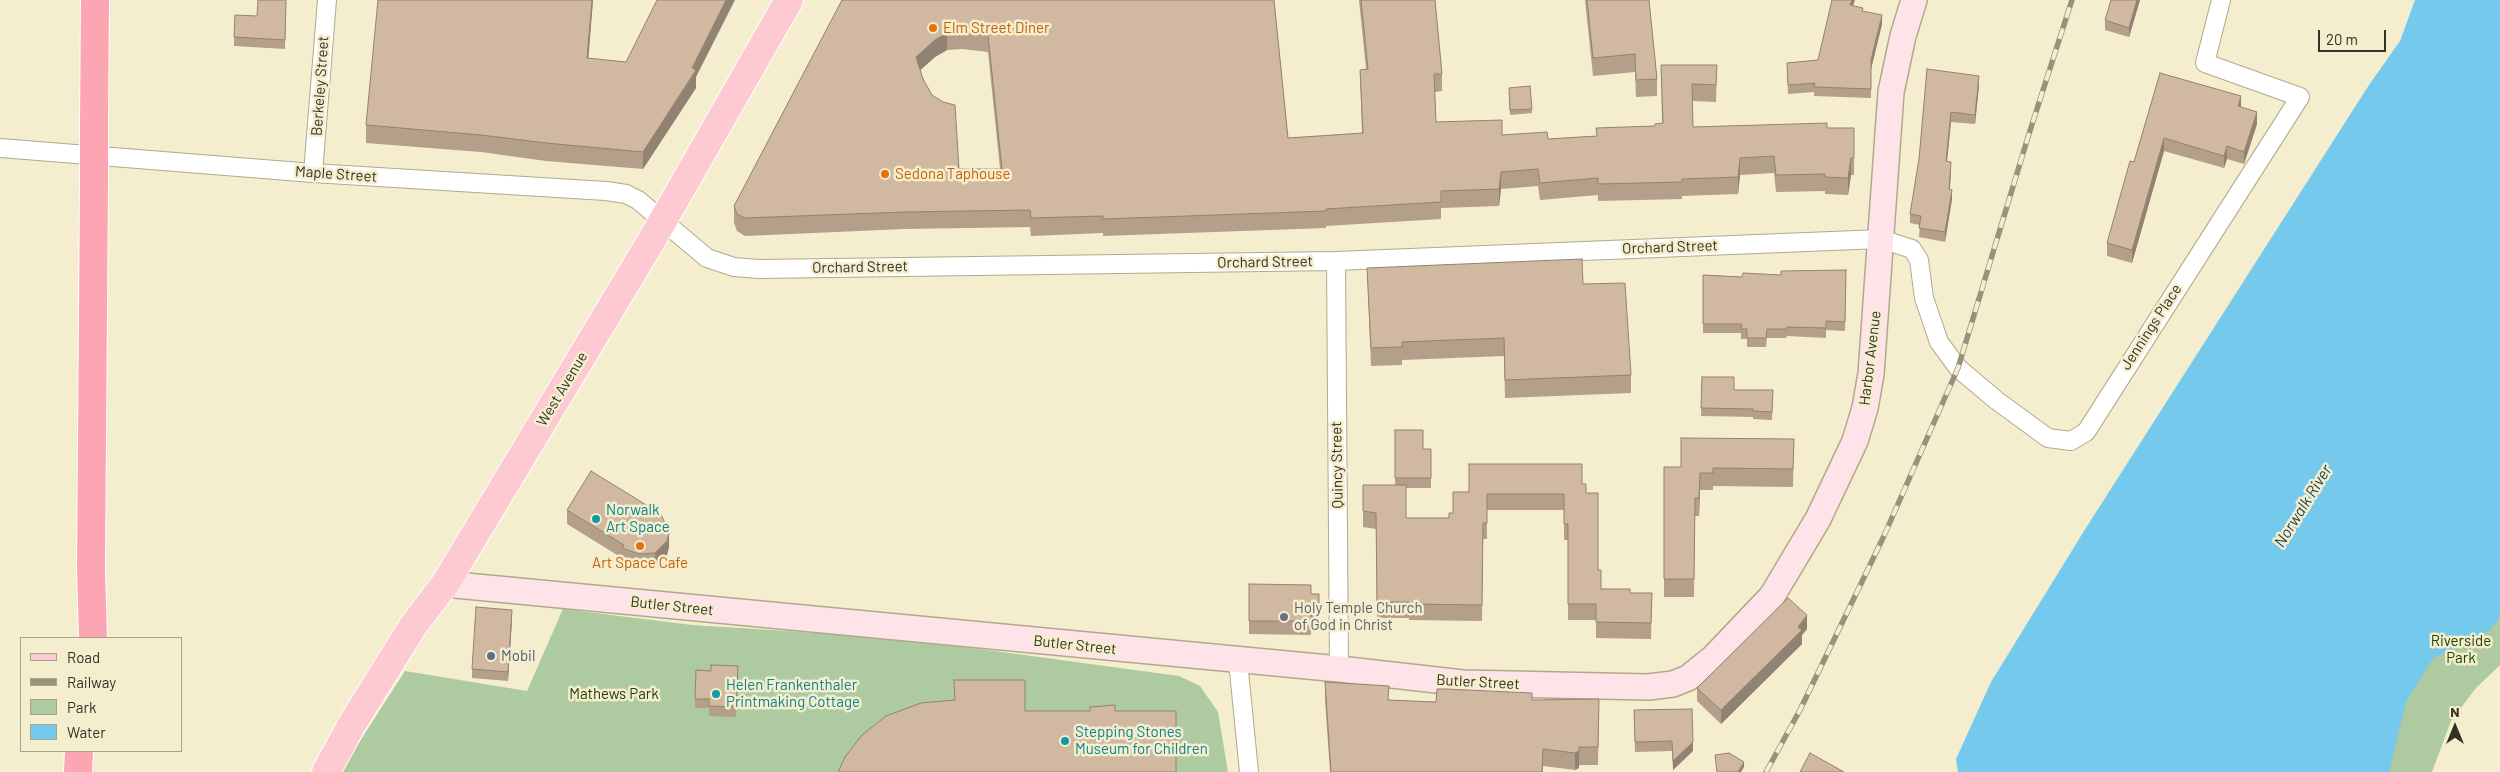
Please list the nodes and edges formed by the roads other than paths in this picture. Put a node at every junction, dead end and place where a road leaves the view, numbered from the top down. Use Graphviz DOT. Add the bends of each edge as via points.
graph roads {
  1 [pos="95,0"];
  2 [pos="327,0"];
  3 [pos="789,0"];
  4 [pos="1914,0"];
  5 [pos="2221,0"];
  6 [pos="0,148"];
  7 [pos="313,173"];
  8 [pos="663,222"];
  9 [pos="1881,238"];
  10 [pos="1336,261"];
  11 [pos="91,568"];
  12 [pos="445,584"];
  13 [pos="86,637"];
  14 [pos="93,637"];
  15 [pos="1238,661"];
  16 [pos="1339,668"];
  17 [pos="1701,668"];
  18 [pos="326,772"];
  19 [pos="1249,772"];
  1 -- 11 [label="highway, bridge"];
  2 -- 7 [label="street, Berkeley Street"];
  3 -- 8 [label="main road, West Avenue"];
  4 -- 9 [label="main road, Harbor Avenue" via="1891,92"];
  5 -- 9 [label="street, Jennings Place" via="2205,62 2300,97 2086,432 2071,441 2048,438 1958,368 1939,342 1924,298 1919,260 1912,249"];
  6 -- 7 [label="street, Maple Street"];
  7 -- 8 [label="street, Maple Street" via="606,191 626,194 638,200"];
  8 -- 10 [label="street, Orchard Street" via="707,258 734,267 759,269"];
  8 -- 12 [label="main road, West Avenue"];
  9 -- 10 [label="street, Orchard Street"];
  9 -- 17 [label="main road, Harbor Avenue" via="1871,374 1855,440 1818,519 1772,596"];
  10 -- 16 [label="street, Quincy Street"];
  11 -- 13 [label="highway"];
  11 -- 14 [label="highway"];
  12 -- 15 [label="main road, Butler Street"];
  12 -- 18 [label="main road, West Avenue" via="413,626"];
  15 -- 16 [label="main road, Butler Street"];
  15 -- 19 [label="street"];
  16 -- 17 [label="main road, Butler Street" via="1463,683 1648,687 1673,684"];
}
